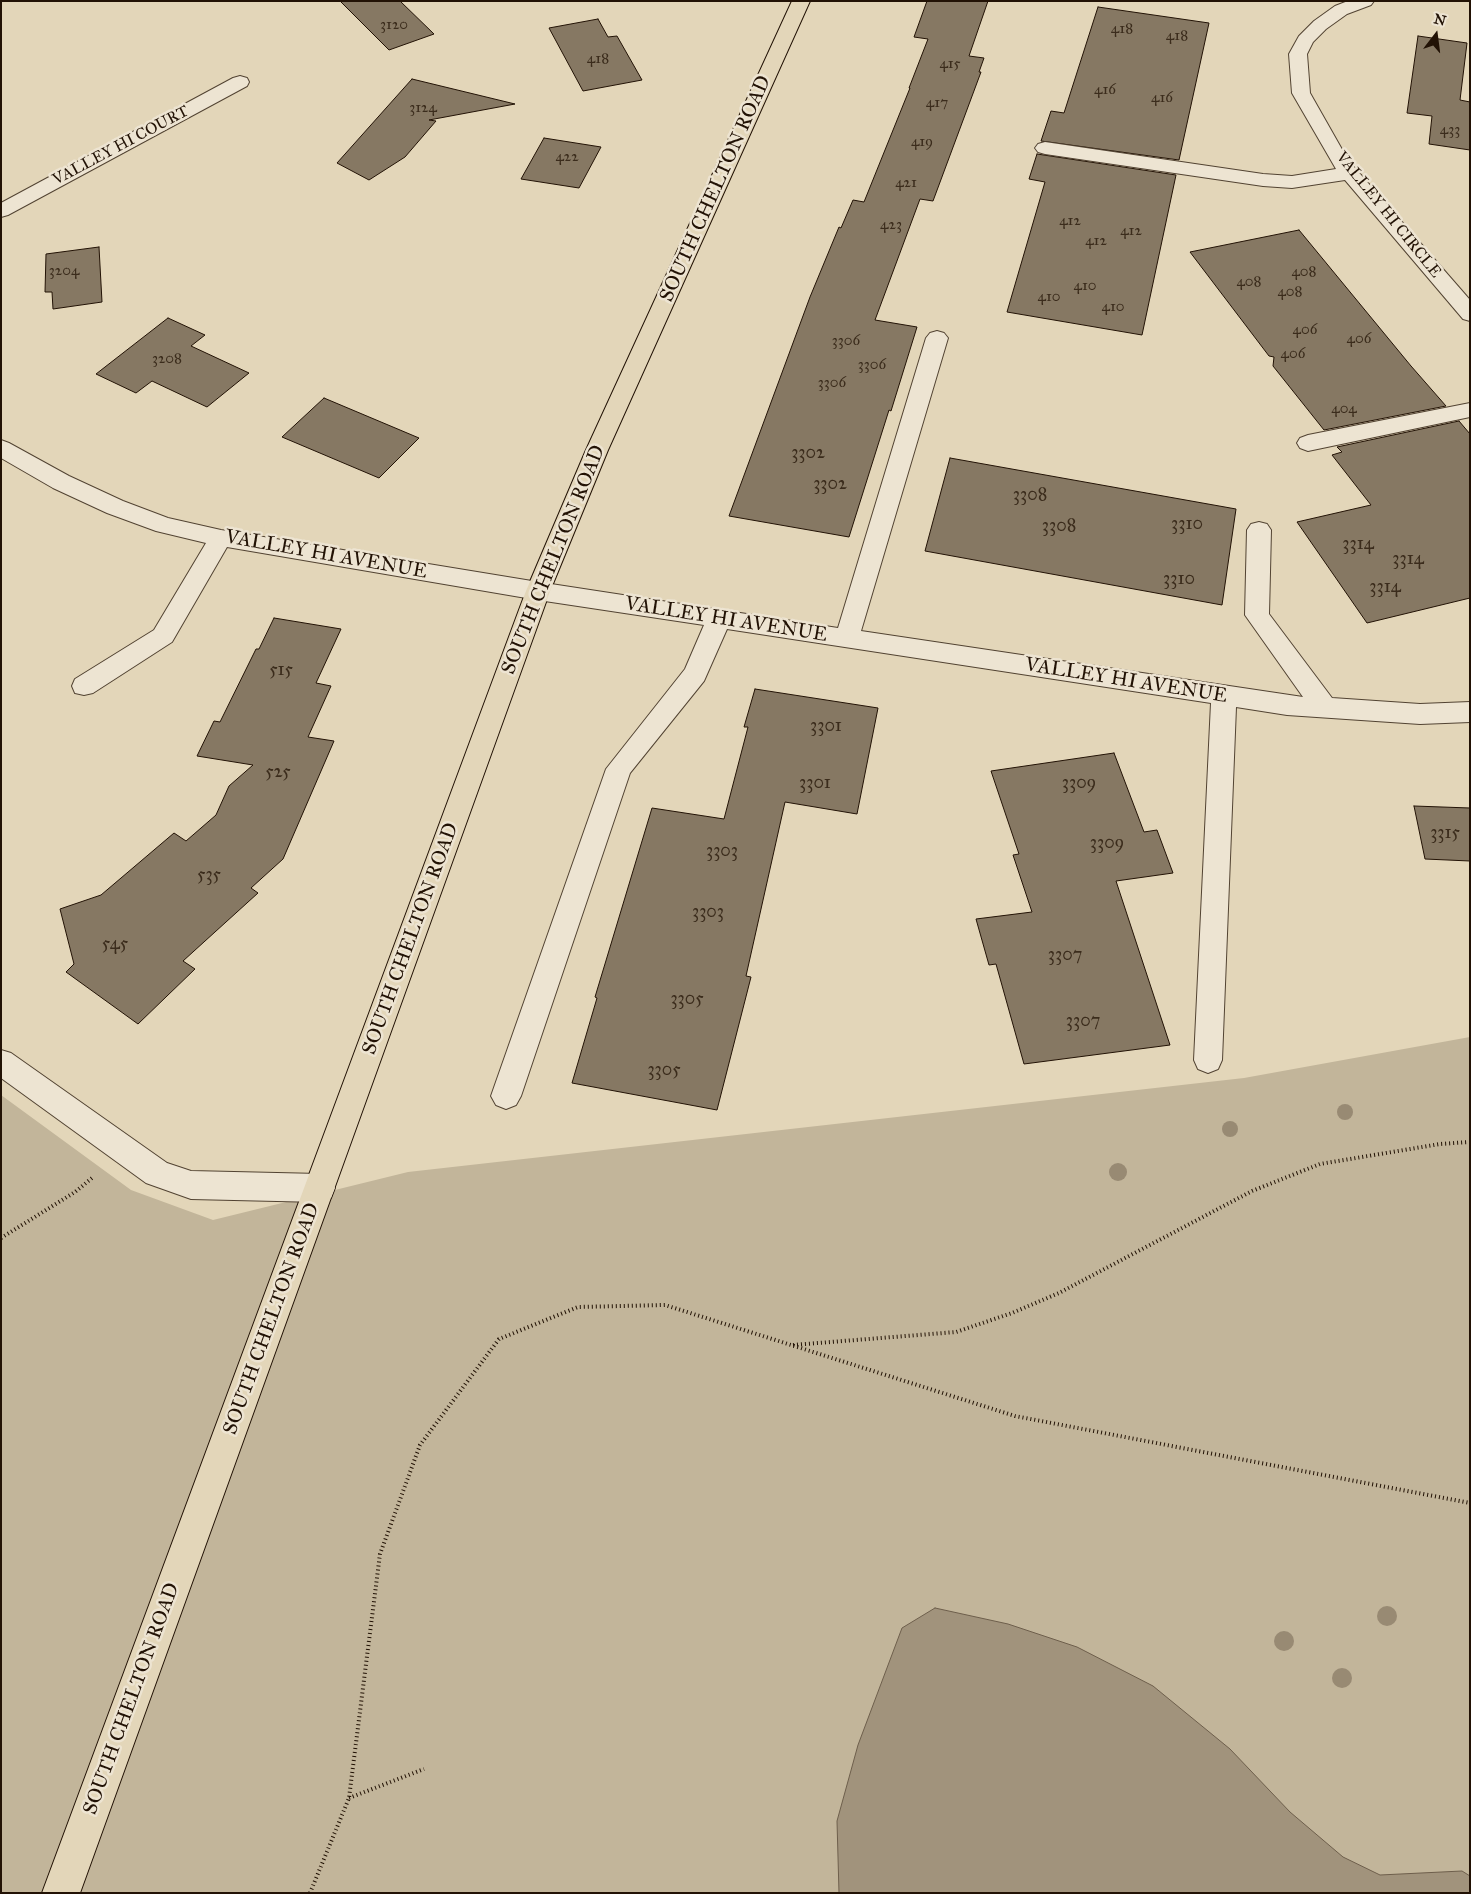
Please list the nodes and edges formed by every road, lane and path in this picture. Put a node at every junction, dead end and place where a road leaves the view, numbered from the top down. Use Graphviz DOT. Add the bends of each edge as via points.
graph roads {
  1 [pos="801,1"];
  2 [pos="1366,1"];
  3 [pos="240,82"];
  4 [pos="1044,148"];
  5 [pos="1350,173"];
  6 [pos="1,211"];
  7 [pos="1470,314"];
  8 [pos="937,338"];
  9 [pos="1470,410"];
  10 [pos="1308,443"];
  11 [pos="1,448"];
  12 [pos="1259,530"];
  13 [pos="221,538"];
  14 [pos="538,591"];
  15 [pos="718,619"];
  16 [pos="847,638"];
  17 [pos="84,686"];
  18 [pos="1224,696"];
  19 [pos="1325,708"];
  20 [pos="1470,712"];
  21 [pos="1208,1060"];
  22 [pos="1,1062"];
  23 [pos="506,1096"];
  24 [pos="1470,1142"];
  25 [pos="124,1150"];
  26 [pos="320,1188"];
  27 [pos="1,1238"];
  28 [pos="790,1345"];
  29 [pos="1470,1503"];
  30 [pos="424,1770"];
  31 [pos="349,1798"];
  32 [pos="61,1893"];
  33 [pos="310,1893"];
  1 -- 14 [label="main road, SOUTH CHELTON ROAD" via="601,441"];
  2 -- 5 [label="street, VALLEY HI CIRCLE" via="1341,10 1320,25 1305,40 1298,54 1301,94 1340,162"];
  3 -- 6 [label="street, VALLEY HI COURT"];
  4 -- 5 [label="street" via="1262,180 1292,182"];
  5 -- 7 [label="street, VALLEY HI CIRCLE"];
  8 -- 16 [label="street"];
  9 -- 10 [label="street"];
  11 -- 13 [label="street, VALLEY HI AVENUE" via="61,482 115,507 164,525"];
  12 -- 19 [label="street" via="1257,615"];
  13 -- 14 [label="street, VALLEY HI AVENUE"];
  13 -- 17 [label="street" via="163,636"];
  14 -- 15 [label="street, VALLEY HI AVENUE"];
  14 -- 26 [label="main road, SOUTH CHELTON ROAD"];
  15 -- 16 [label="street, VALLEY HI AVENUE"];
  15 -- 23 [label="street" via="695,674 619,769"];
  16 -- 18 [label="street, VALLEY HI AVENUE"];
  18 -- 19 [label="street, VALLEY HI AVENUE"];
  18 -- 21 [label="street"];
  19 -- 20 [label="street, VALLEY HI AVENUE" via="1420,714"];
  22 -- 25 [label="street"];
  24 -- 28 [label="path" via="1320,1164 1252,1191 1060,1292 956,1332"];
  25 -- 26 [label="street" via="157,1173 191,1185"];
  25 -- 27 [label="path" via="75,1192"];
  26 -- 32 [label="main road, SOUTH CHELTON ROAD"];
  28 -- 29 [label="path" via="1015,1416"];
  28 -- 31 [label="path" via="665,1305 578,1306 499,1339 420,1445 380,1554"];
  30 -- 31 [label="path"];
  31 -- 33 [label="path"];
}
